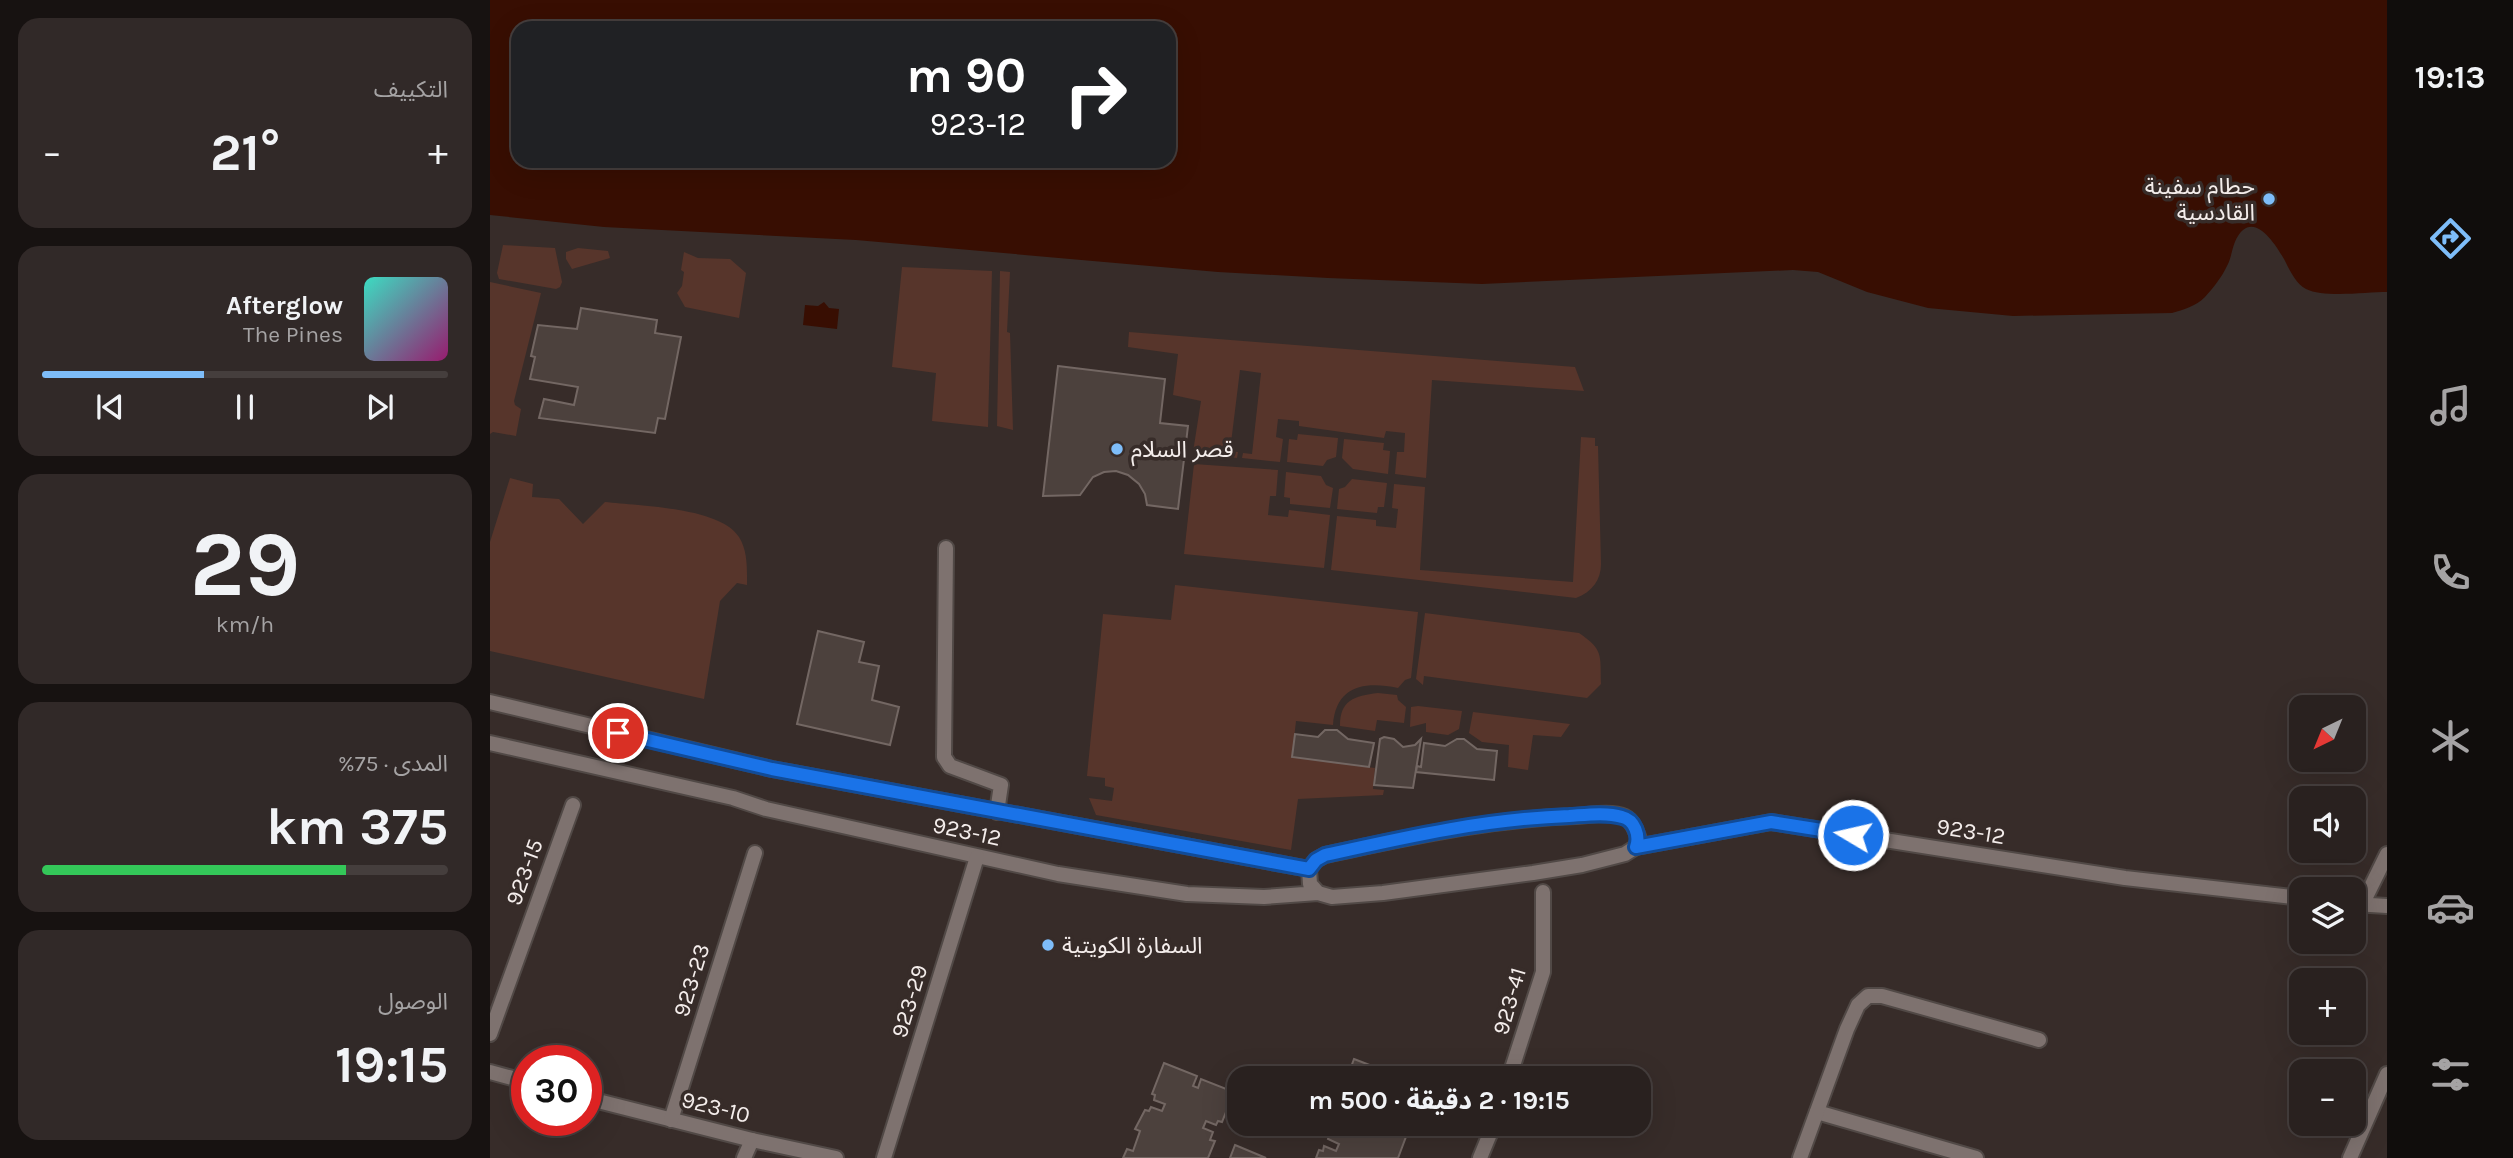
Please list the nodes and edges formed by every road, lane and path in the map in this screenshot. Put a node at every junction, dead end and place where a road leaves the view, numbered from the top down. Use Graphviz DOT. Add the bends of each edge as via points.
graph roads {
  1 [pos="946,548"];
  2 [pos="490,702"];
  3 [pos="490,743"];
  4 [pos="573,805"];
  5 [pos="997,812"];
  6 [pos="1636,847"];
  7 [pos="755,853"];
  8 [pos="2387,854"];
  9 [pos="977,857"];
  10 [pos="1309,869"];
  11 [pos="2366,890"];
  12 [pos="1543,892"];
  13 [pos="1318,893"];
  14 [pos="2289,897"];
  15 [pos="2366,905"];
  16 [pos="2387,906"];
  17 [pos="490,1034"];
  18 [pos="2039,1040"];
  19 [pos="1513,1066"];
  20 [pos="490,1072"];
  21 [pos="2387,1074"];
  22 [pos="511,1078"];
  23 [pos="602,1101"];
  24 [pos="1817,1112"];
  25 [pos="671,1120"];
  26 [pos="1489,1136"];
  27 [pos="752,1140"];
  28 [pos="744,1158"];
  29 [pos="836,1158"];
  30 [pos="884,1158"];
  31 [pos="1480,1158"];
  32 [pos="1800,1158"];
  33 [pos="1976,1158"];
  34 [pos="2350,1158"];
  1 -- 5 [label="street" via="944,757 950,766 1001,785"];
  2 -- 5 [label="street, 923-12" via="772,769"];
  3 -- 9 [label="street, 923-12"];
  4 -- 17 [label="street, 923-15"];
  5 -- 10 [label="street, 923-12"];
  6 -- 10 [label="street" via="1639,839 1625,817 1525,818 1448,828 1325,855"];
  6 -- 13 [label="street, 923-12" via="1582,866 1534,873 1384,894 1332,897"];
  6 -- 14 [label="street, 923-12" via="1771,822 2125,878"];
  7 -- 25 [label="street, 923-23"];
  8 -- 11 [label="street"];
  9 -- 13 [label="street, 923-12" via="1187,894 1264,897"];
  9 -- 30 [label="street, 923-29"];
  10 -- 13 [label="street" via="1310,884"];
  12 -- 19 [label="street, 923-41" via="1544,972"];
  15 -- 16 [label="street"];
  18 -- 24 [label="street" via="1868,996 1858,1005 1847,1029"];
  20 -- 22 [label="street"];
  21 -- 34 [label="street"];
  23 -- 25 [label="street, 923-10"];
  24 -- 32 [label="street"];
  24 -- 33 [label="street"];
  25 -- 27 [label="street, 923-10"];
  26 -- 31 [label="street"];
  27 -- 28 [label="street"];
  27 -- 29 [label="street, 923-10"];
}
